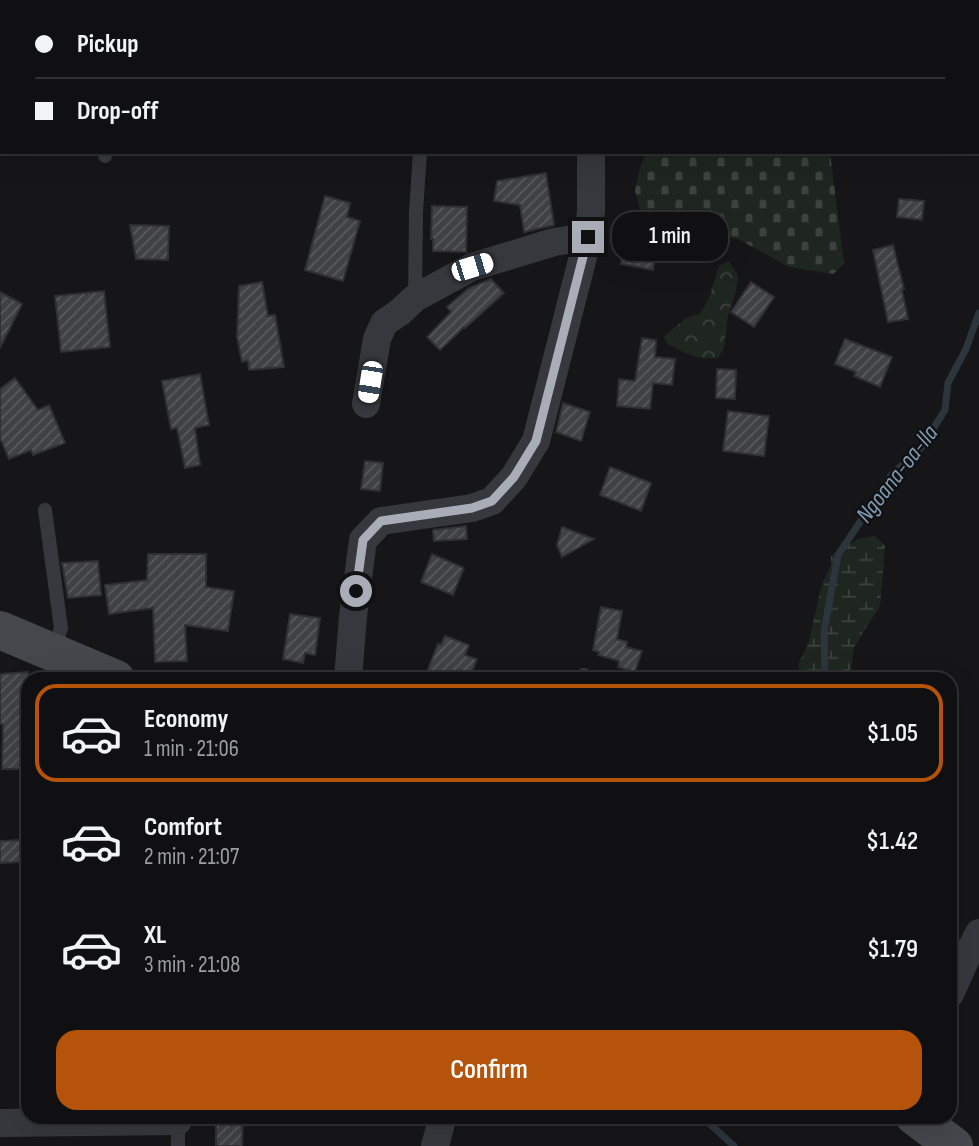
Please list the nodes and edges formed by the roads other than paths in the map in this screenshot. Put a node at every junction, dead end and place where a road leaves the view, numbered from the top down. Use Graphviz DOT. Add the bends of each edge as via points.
graph roads {
  1 [pos="420,154"];
  2 [pos="591,154"];
  3 [pos="588,237"];
  4 [pos="415,298"];
  5 [pos="366,404"];
  6 [pos="45,510"];
  7 [pos="0,630"];
  8 [pos="54,652"];
  9 [pos="100,672"];
  10 [pos="349,672"];
  11 [pos="979,933"];
  12 [pos="957,978"];
  13 [pos="0,1123"];
  14 [pos="21,1124"];
  15 [pos="36,1124"];
  16 [pos="441,1124"];
  17 [pos="925,1124"];
  18 [pos="179,1128"];
  19 [pos="435,1146"];
  20 [pos="954,1146"];
  1 -- 4 [label="lane"];
  2 -- 3 [label="street"];
  3 -- 4 [label="street" via="554,242 472,267"];
  3 -- 10 [label="street" via="536,441 514,477 492,501 381,521 363,540"];
  4 -- 5 [label="street" via="384,323"];
  6 -- 8 [label="lane" via="61,628"];
  7 -- 8 [label="main road"];
  8 -- 9 [label="main road"];
  11 -- 12 [label="street"];
  13 -- 14 [label="street"];
  15 -- 18 [label="street"];
  16 -- 19 [label="street"];
  17 -- 20 [label="main road"];
}
